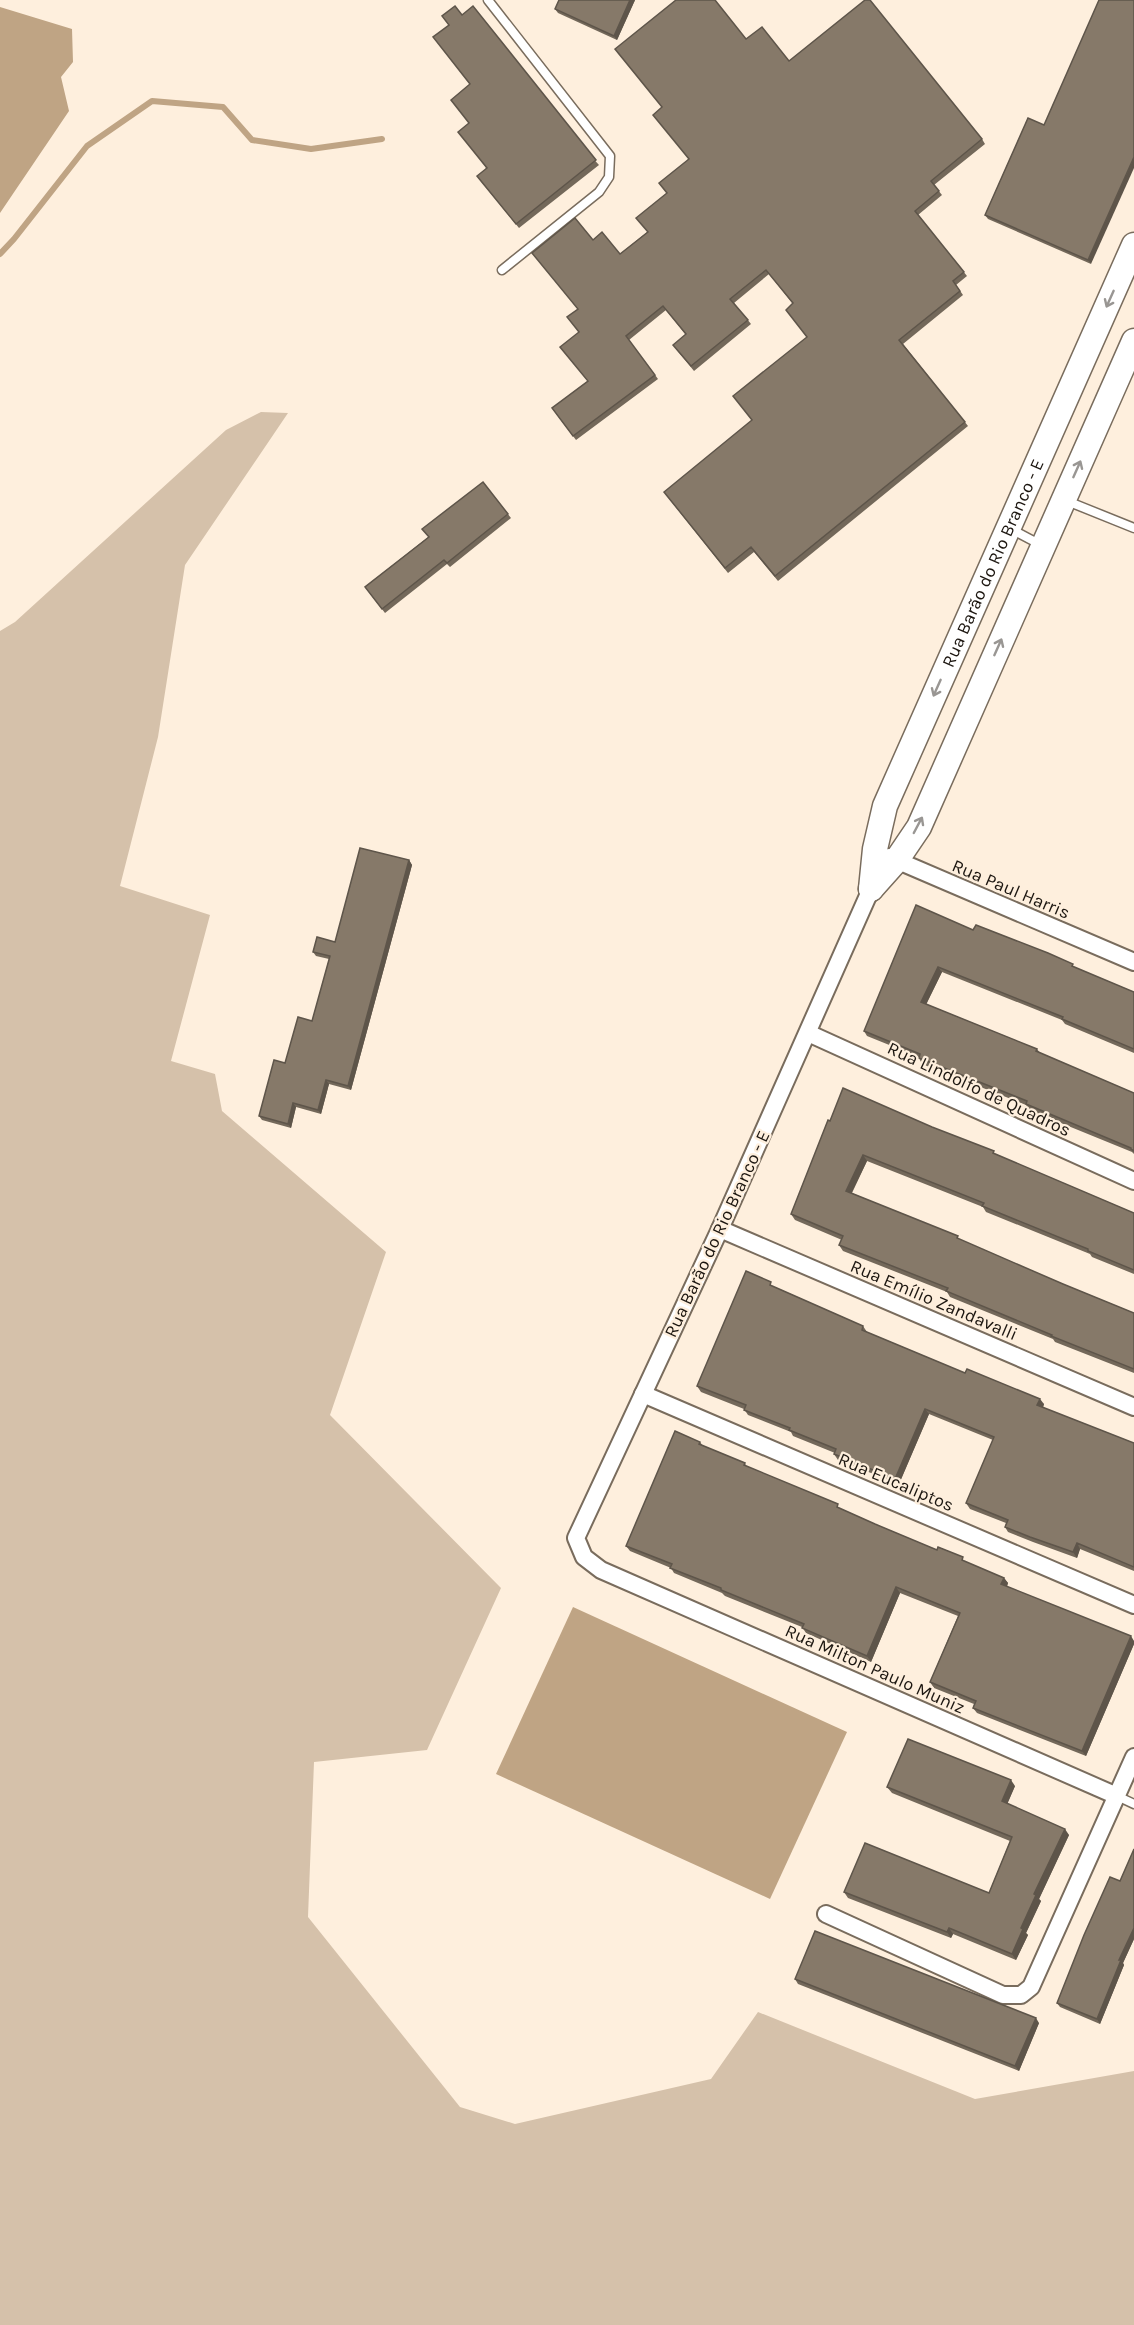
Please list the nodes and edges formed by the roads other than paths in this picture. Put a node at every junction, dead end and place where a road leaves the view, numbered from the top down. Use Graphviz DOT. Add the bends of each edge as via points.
graph roads {
  1 [pos="488,0"];
  2 [pos="1134,245"];
  3 [pos="502,270"];
  4 [pos="1134,341"];
  5 [pos="1064,499"];
  6 [pos="1008,528"];
  7 [pos="1134,528"];
  8 [pos="1043,546"];
  9 [pos="875,849"];
  10 [pos="896,861"];
  11 [pos="872,889"];
  12 [pos="1134,962"];
  13 [pos="808,1033"];
  14 [pos="1134,1182"];
  15 [pos="720,1229"];
  16 [pos="643,1394"];
  17 [pos="1134,1407"];
  18 [pos="601,1570"];
  19 [pos="1134,1605"];
  20 [pos="1134,1757"];
  21 [pos="1117,1796"];
  22 [pos="1134,1804"];
  23 [pos="826,1914"];
  1 -- 3 [label="lane" via="610,156 609,177 598,192"];
  2 -- 6 [label="street, Rua Barão do Rio Branco - E, one-way"];
  5 -- 4 [label="street, Rua Barão do Rio Branco - E, one-way"];
  5 -- 7 [label="lane"];
  5 -- 8 [label="street, Rua Barão do Rio Branco - E"];
  6 -- 8 [label="lane"];
  6 -- 9 [label="street, Rua Barão do Rio Branco - E, one-way" via="885,806"];
  10 -- 8 [label="street, Rua Barão do Rio Branco - E, one-way" via="919,826"];
  9 -- 10 [label="street, Rua Paul Harris"];
  9 -- 11 [label="street, Rua Barão do Rio Branco - E"];
  10 -- 11 [label="street, Rua Barão do Rio Branco - E"];
  10 -- 12 [label="street, Rua Paul Harris"];
  11 -- 13 [label="street, Rua Barão do Rio Branco - E"];
  13 -- 14 [label="street, Rua Lindolfo de Quadros"];
  13 -- 15 [label="street, Rua Barão do Rio Branco - E"];
  15 -- 16 [label="street, Rua Barão do Rio Branco - E"];
  15 -- 17 [label="street, Rua Emílio Zandavalli"];
  16 -- 18 [label="street, Rua Barão do Rio Branco - E" via="576,1538 584,1557"];
  16 -- 19 [label="street, Rua Eucaliptos"];
  18 -- 21 [label="street, Rua Milton Paulo Muniz"];
  20 -- 21 [label="street"];
  21 -- 22 [label="lane, Rua Milton Paulo Muniz"];
  21 -- 23 [label="street" via="1031,1988 1021,1995 1003,1995"];
}
